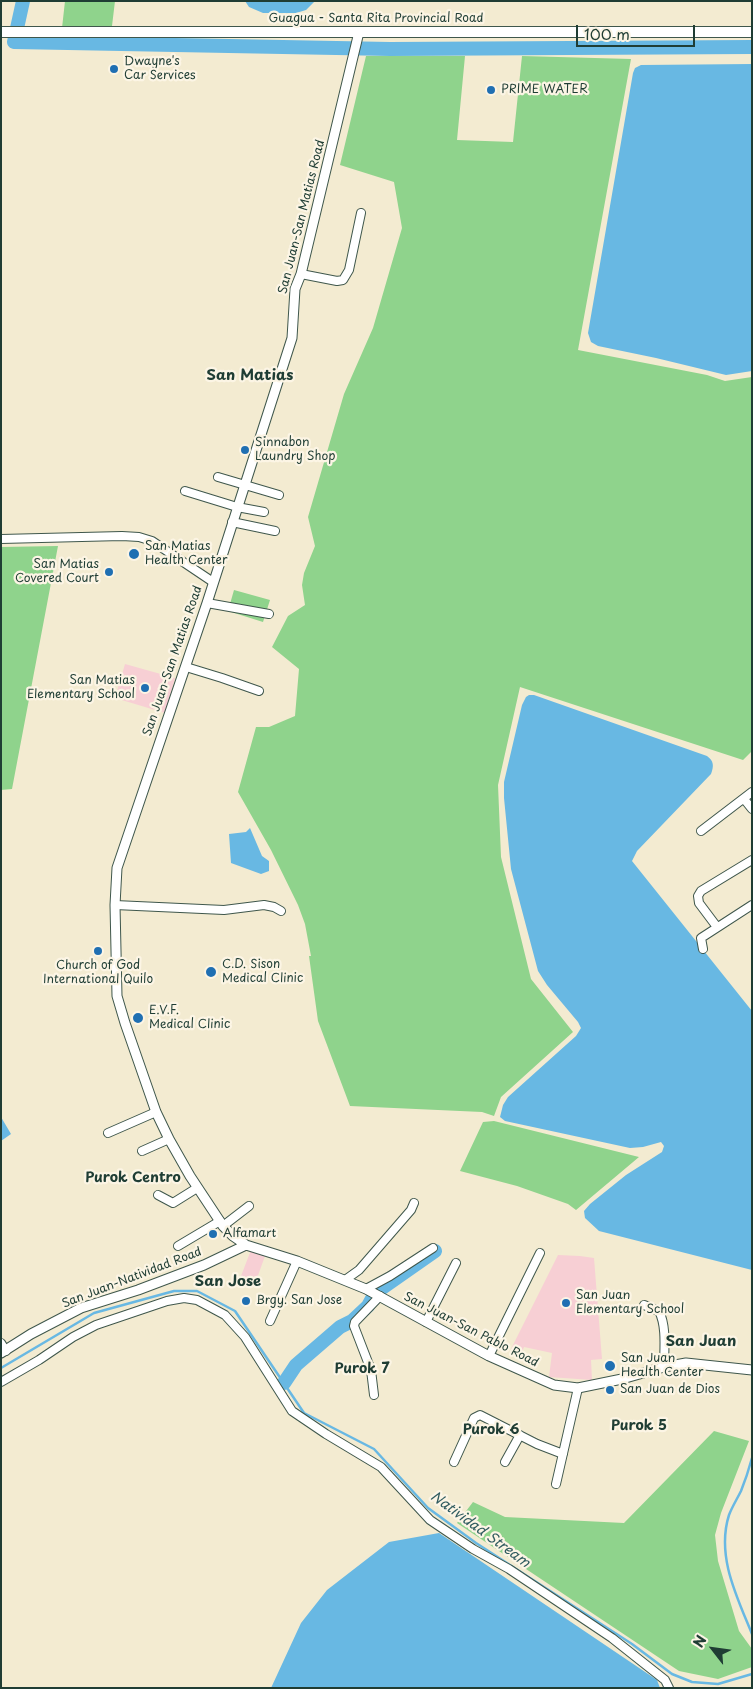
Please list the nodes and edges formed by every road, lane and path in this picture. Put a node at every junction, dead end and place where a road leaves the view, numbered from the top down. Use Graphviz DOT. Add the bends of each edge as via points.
graph roads {
  1 [pos="6,32"];
  2 [pos="752,32"];
  3 [pos="358,37"];
  4 [pos="361,213"];
  5 [pos="301,274"];
  6 [pos="218,476"];
  7 [pos="244,484"];
  8 [pos="185,490"];
  9 [pos="280,495"];
  10 [pos="237,507"];
  11 [pos="264,512"];
  12 [pos="232,522"];
  13 [pos="274,531"];
  14 [pos="1,539"];
  15 [pos="213,582"];
  16 [pos="207,603"];
  17 [pos="269,614"];
  18 [pos="186,667"];
  19 [pos="259,691"];
  20 [pos="752,792"];
  21 [pos="744,799"];
  22 [pos="752,809"];
  23 [pos="701,831"];
  24 [pos="752,860"];
  25 [pos="115,905"];
  26 [pos="752,905"];
  27 [pos="281,911"];
  28 [pos="717,927"];
  29 [pos="703,949"];
  30 [pos="156,1112"];
  31 [pos="108,1133"];
  32 [pos="169,1139"];
  33 [pos="142,1151"];
  34 [pos="198,1188"];
  35 [pos="158,1195"];
  36 [pos="414,1203"];
  37 [pos="249,1206"];
  38 [pos="222,1224"];
  39 [pos="246,1244"];
  40 [pos="178,1246"];
  41 [pos="433,1248"];
  42 [pos="540,1253"];
  43 [pos="297,1260"];
  44 [pos="456,1263"];
  45 [pos="346,1280"];
  46 [pos="373,1293"];
  47 [pos="644,1305"];
  48 [pos="270,1321"];
  49 [pos="426,1322"];
  50 [pos="3,1349"];
  51 [pos="489,1356"];
  52 [pos="664,1367"];
  53 [pos="752,1370"];
  54 [pos="1,1382"];
  55 [pos="578,1388"];
  56 [pos="374,1395"];
  57 [pos="520,1435"];
  58 [pos="563,1454"];
  59 [pos="454,1462"];
  60 [pos="505,1462"];
  61 [pos="556,1484"];
  62 [pos="669,1688"];
  1 -- 3 [label="main road, Guagua - Santa Rita Provincial Road"];
  2 -- 3 [label="main road, Guagua - Santa Rita Provincial Road"];
  3 -- 5 [label="street, San Juan-San Matias Road"];
  4 -- 5 [label="street" via="350,270 344,280"];
  5 -- 7 [label="street, San Juan-San Matias Road" via="295,289 292,338"];
  6 -- 7 [label="street"];
  7 -- 9 [label="street"];
  7 -- 10 [label="street, San Juan-San Matias Road"];
  8 -- 10 [label="street"];
  10 -- 11 [label="street"];
  10 -- 12 [label="street, San Juan-San Matias Road"];
  12 -- 13 [label="street"];
  12 -- 15 [label="street, San Juan-San Matias Road"];
  14 -- 15 [label="street" via="139,537 152,541"];
  15 -- 16 [label="street, San Juan-San Matias Road"];
  16 -- 17 [label="street"];
  16 -- 18 [label="street, San Juan-San Matias Road"];
  18 -- 19 [label="street"];
  18 -- 25 [label="street, San Juan-San Matias Road" via="117,868"];
  20 -- 21 [label="street"];
  21 -- 22 [label="street"];
  21 -- 23 [label="street"];
  24 -- 28 [label="street" via="698,896 699,903"];
  25 -- 27 [label="street" via="224,910 264,905"];
  25 -- 30 [label="street, San Juan-San Matias Road" via="117,996"];
  26 -- 28 [label="street"];
  28 -- 29 [label="street" via="701,938"];
  30 -- 31 [label="street"];
  30 -- 32 [label="street, San Juan-San Matias Road"];
  32 -- 33 [label="street"];
  32 -- 34 [label="street, San Juan-San Matias Road"];
  34 -- 35 [label="street" via="173,1203"];
  34 -- 38 [label="street, San Juan-San Matias Road"];
  36 -- 45 [label="street" via="359,1270"];
  37 -- 38 [label="street"];
  38 -- 39 [label="street, San Juan-San Matias Road"];
  38 -- 40 [label="street"];
  39 -- 43 [label="street, San Juan-San Pablo Road"];
  39 -- 50 [label="street, San Juan-Natividad Road" via="204,1265 80,1308"];
  41 -- 46 [label="street" via="390,1276"];
  42 -- 51 [label="street"];
  43 -- 45 [label="street, San Juan-San Pablo Road"];
  43 -- 48 [label="street"];
  44 -- 49 [label="street"];
  45 -- 46 [label="street, San Juan-San Pablo Road"];
  46 -- 49 [label="street, San Juan-San Pablo Road"];
  46 -- 56 [label="street" via="354,1326 371,1370"];
  47 -- 52 [label="street" via="659,1310 661,1315"];
  49 -- 51 [label="street, San Juan-San Pablo Road"];
  51 -- 55 [label="street, San Juan-San Pablo Road" via="548,1383"];
  52 -- 53 [label="street, San Juan-San Pablo Road" via="686,1363"];
  52 -- 55 [label="street, San Juan-San Pablo Road"];
  54 -- 62 [label="street" via="96,1325 167,1301 197,1300 225,1315 246,1337 292,1411 381,1467 430,1520 612,1638 665,1680"];
  55 -- 58 [label="street"];
  57 -- 58 [label="street"];
  57 -- 59 [label="street" via="477,1415"];
  57 -- 60 [label="street"];
  58 -- 61 [label="street"];
}
